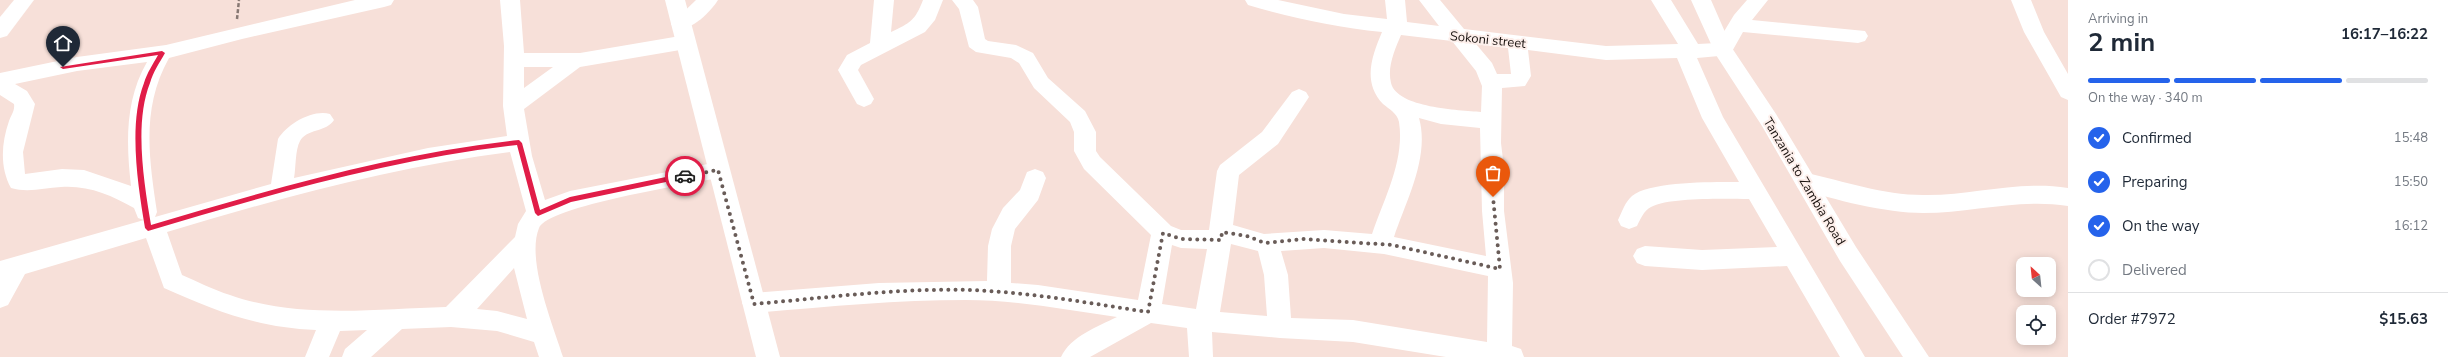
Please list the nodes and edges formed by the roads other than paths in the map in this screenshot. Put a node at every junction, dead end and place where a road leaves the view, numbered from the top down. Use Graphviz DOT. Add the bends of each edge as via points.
graph roads {
  1 [pos="24,0"];
  2 [pos="384,0"];
  3 [pos="510,0"];
  4 [pos="676,0"];
  5 [pos="708,0"];
  6 [pos="884,0"];
  7 [pos="933,0"];
  8 [pos="962,0"];
  9 [pos="1255,0"];
  10 [pos="1395,0"];
  11 [pos="1429,0"];
  12 [pos="1661,0"];
  13 [pos="1702,0"];
  14 [pos="1758,0"];
  15 [pos="2021,0"];
  16 [pos="1738,25"];
  17 [pos="1396,28"];
  18 [pos="0,31"];
  19 [pos="684,33"];
  20 [pos="1460,35"];
  21 [pos="1858,36"];
  22 [pos="1517,42"];
  23 [pos="880,45"];
  24 [pos="1723,50"];
  25 [pos="1688,51"];
  26 [pos="162,53"];
  27 [pos="514,60"];
  28 [pos="574,60"];
  29 [pos="0,80"];
  30 [pos="1491,81"];
  31 [pos="0,87"];
  32 [pos="2068,92"];
  33 [pos="1299,97"];
  34 [pos="864,99"];
  35 [pos="1399,105"];
  36 [pos="513,106"];
  37 [pos="323,120"];
  38 [pos="1490,121"];
  39 [pos="519,143"];
  40 [pos="718,170"];
  41 [pos="1035,178"];
  42 [pos="1806,182"];
  43 [pos="281,190"];
  44 [pos="1755,190"];
  45 [pos="2068,197"];
  46 [pos="144,203"];
  47 [pos="538,213"];
  48 [pos="1629,220"];
  49 [pos="151,227"];
  50 [pos="1163,233"];
  51 [pos="1221,236"];
  52 [pos="525,242"];
  53 [pos="1265,243"];
  54 [pos="1380,244"];
  55 [pos="1645,256"];
  56 [pos="1793,256"];
  57 [pos="9,268"];
  58 [pos="1500,269"];
  59 [pos="999,292"];
  60 [pos="0,298"];
  61 [pos="754,304"];
  62 [pos="1148,312"];
  63 [pos="451,317"];
  64 [pos="332,321"];
  65 [pos="394,321"];
  66 [pos="1202,321"];
  67 [pos="1280,328"];
  68 [pos="545,334"];
  69 [pos="1505,356"];
  70 [pos="316,357"];
  71 [pos="354,357"];
  72 [pos="551,357"];
  73 [pos="768,357"];
  74 [pos="1073,357"];
  75 [pos="1201,357"];
  76 [pos="1853,357"];
  77 [pos="1917,357"];
  1 -- 18 [label="main road"];
  2 -- 26 [label="main road"];
  3 -- 27 [label="main road"];
  4 -- 19 [label="main road"];
  5 -- 19 [label="main road"];
  6 -- 23 [label="main road"];
  7 -- 23 [label="main road" via="925,20 918,27"];
  8 -- 50 [label="main road" via="968,7 976,42 983,46 1016,52 1026,58 1041,83 1078,118 1085,132 1085,151 1092,163"];
  9 -- 17 [label="main road, Sokoni street" via="1289,10"];
  10 -- 17 [label="main road"];
  11 -- 20 [label="main road"];
  12 -- 25 [label="main road"];
  13 -- 24 [label="main road, Tanzania to Zambia Road"];
  14 -- 16 [label="main road"];
  15 -- 32 [label="main road" via="2034,32"];
  16 -- 21 [label="main road"];
  16 -- 24 [label="main road"];
  17 -- 20 [label="main road, Sokoni street"];
  17 -- 35 [label="main road" via="1379,70 1388,97"];
  19 -- 28 [label="main road" via="639,52"];
  19 -- 40 [label="main road"];
  20 -- 22 [label="main road, Sokoni street"];
  20 -- 30 [label="main road" via="1464,45 1485,68"];
  22 -- 25 [label="main road, Sokoni street" via="1606,53"];
  22 -- 30 [label="main road" via="1521,76 1518,81"];
  23 -- 34 [label="main road" via="854,60 848,70"];
  24 -- 25 [label="main road, Sokoni street"];
  24 -- 42 [label="main road, Tanzania to Zambia Road"];
  25 -- 44 [label="main road" via="1713,118"];
  26 -- 29 [label="main road" via="77,64"];
  26 -- 46 [label="main road" via="146,83 140,111 139,174"];
  27 -- 28 [label="main road"];
  27 -- 36 [label="main road"];
  28 -- 36 [label="main road" via="554,78"];
  30 -- 38 [label="main road"];
  31 -- 46 [label="main road" via="19,95 25,108 20,119 11,168 14,178 19,182 63,178 104,183"];
  33 -- 51 [label="main road" via="1270,138 1228,171 1224,189"];
  35 -- 38 [label="main road" via="1441,116"];
  35 -- 54 [label="main road" via="1406,112 1409,121 1410,154"];
  36 -- 39 [label="main road"];
  37 -- 43 [label="main road" via="296,130 289,139"];
  38 -- 58 [label="main road" via="1493,211"];
  39 -- 43 [label="main road" via="479,147 388,163"];
  39 -- 47 [label="main road"];
  40 -- 47 [label="main road" via="570,200"];
  40 -- 61 [label="main road"];
  41 -- 59 [label="main road" via="1029,197 1007,220 1003,230"];
  42 -- 45 [label="main road" via="1920,204 2030,193"];
  42 -- 77 [label="main road, Tanzania to Zambia Road" via="1848,254"];
  43 -- 49 [label="main road"];
  44 -- 48 [label="main road" via="1669,195 1646,199 1636,206"];
  44 -- 56 [label="main road"];
  46 -- 49 [label="main road"];
  47 -- 52 [label="main road" via="529,224"];
  49 -- 57 [label="main road"];
  49 -- 64 [label="main road" via="172,281 227,305 291,319"];
  50 -- 51 [label="main road" via="1181,239"];
  50 -- 62 [label="main road"];
  51 -- 53 [label="main road" via="1247,236"];
  51 -- 66 [label="main road"];
  52 -- 63 [label="main road"];
  52 -- 68 [label="main road" via="526,274"];
  53 -- 54 [label="main road" via="1290,239"];
  53 -- 67 [label="main road" via="1271,251 1278,289"];
  54 -- 58 [label="main road"];
  55 -- 56 [label="main road" via="1702,260 1755,260"];
  56 -- 76 [label="main road"];
  57 -- 60 [label="main road"];
  58 -- 69 [label="main road"];
  59 -- 61 [label="main road" via="967,290 879,293"];
  59 -- 62 [label="main road" via="1038,295"];
  61 -- 73 [label="main road"];
  62 -- 66 [label="main road"];
  62 -- 74 [label="main road" via="1131,324 1083,347"];
  63 -- 65 [label="main road"];
  63 -- 68 [label="main road" via="497,321"];
  64 -- 65 [label="main road"];
  64 -- 70 [label="main road"];
  65 -- 71 [label="main road"];
  66 -- 67 [label="main road"];
  66 -- 75 [label="main road"];
  67 -- 69 [label="main road" via="1353,331"];
  68 -- 72 [label="main road"];
}
